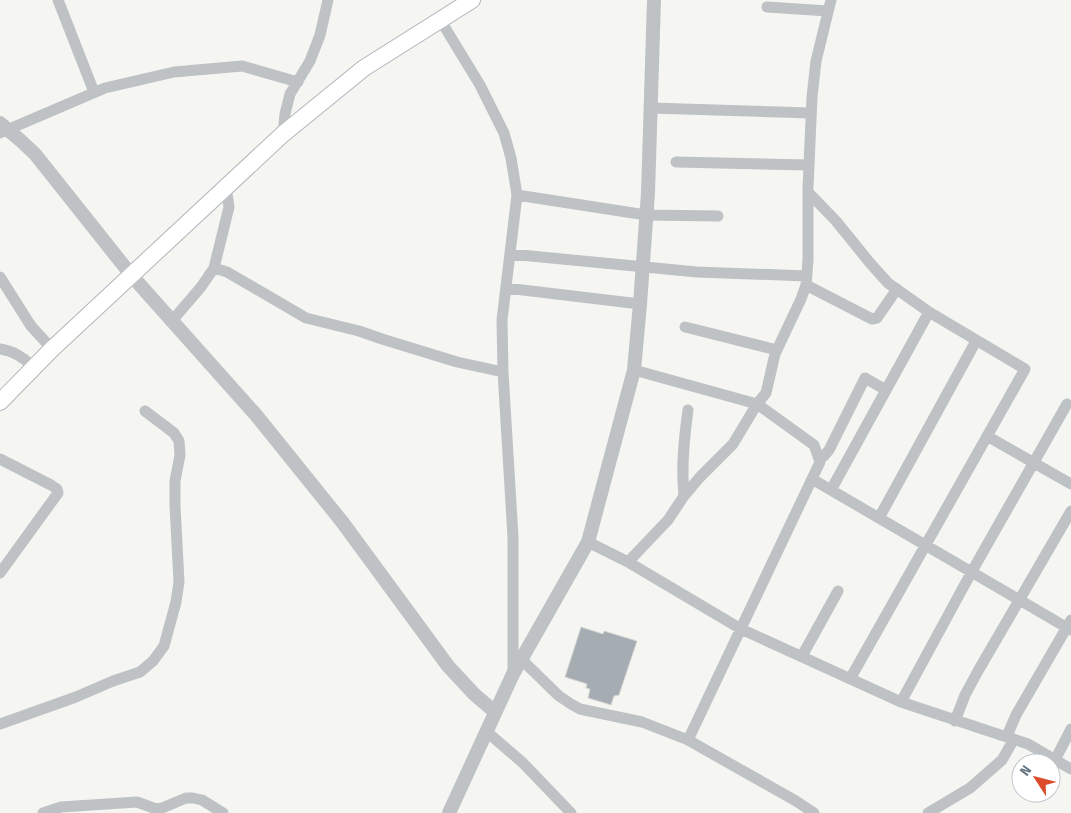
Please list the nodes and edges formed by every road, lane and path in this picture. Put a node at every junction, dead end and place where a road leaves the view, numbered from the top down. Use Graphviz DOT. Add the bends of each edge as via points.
graph roads {
  1 [pos="58,0"];
  2 [pos="328,0"];
  3 [pos="472,0"];
  4 [pos="654,0"];
  5 [pos="767,6"];
  6 [pos="829,6"];
  7 [pos="440,21"];
  8 [pos="298,82"];
  9 [pos="94,92"];
  10 [pos="651,108"];
  11 [pos="810,112"];
  12 [pos="3,128"];
  13 [pos="283,134"];
  14 [pos="676,162"];
  15 [pos="809,165"];
  16 [pos="226,186"];
  17 [pos="808,192"];
  18 [pos="518,195"];
  19 [pos="646,215"];
  20 [pos="718,216"];
  21 [pos="510,254"];
  22 [pos="643,267"];
  23 [pos="214,268"];
  24 [pos="132,276"];
  25 [pos="0,277"];
  26 [pos="806,280"];
  27 [pos="506,288"];
  28 [pos="897,289"];
  29 [pos="640,304"];
  30 [pos="929,312"];
  31 [pos="171,322"];
  32 [pos="685,327"];
  33 [pos="976,341"];
  34 [pos="0,349"];
  35 [pos="52,349"];
  36 [pos="777,350"];
  37 [pos="34,367"];
  38 [pos="634,370"];
  39 [pos="504,372"];
  40 [pos="886,390"];
  41 [pos="0,402"];
  42 [pos="757,404"];
  43 [pos="1067,404"];
  44 [pos="145,410"];
  45 [pos="688,410"];
  46 [pos="987,436"];
  47 [pos="819,458"];
  48 [pos="0,459"];
  49 [pos="1034,462"];
  50 [pos="812,479"];
  51 [pos="1071,484"];
  52 [pos="832,490"];
  53 [pos="684,496"];
  54 [pos="1071,510"];
  55 [pos="879,518"];
  56 [pos="588,542"];
  57 [pos="926,545"];
  58 [pos="628,562"];
  59 [pos="0,572"];
  60 [pos="971,573"];
  61 [pos="838,591"];
  62 [pos="1018,600"];
  63 [pos="1070,626"];
  64 [pos="741,629"];
  65 [pos="802,656"];
  66 [pos="522,660"];
  67 [pos="513,674"];
  68 [pos="850,679"];
  69 [pos="901,702"];
  70 [pos="495,712"];
  71 [pos="955,720"];
  72 [pos="0,724"];
  73 [pos="1071,729"];
  74 [pos="487,732"];
  75 [pos="1010,737"];
  76 [pos="688,740"];
  77 [pos="1043,753"];
  78 [pos="1059,753"];
  79 [pos="43,813"];
  80 [pos="223,813"];
  81 [pos="449,813"];
  82 [pos="571,813"];
  83 [pos="814,813"];
  84 [pos="928,813"];
  1 -- 9 [label="street"];
  2 -- 8 [label="street" via="320,35"];
  3 -- 7 [label="main road"];
  4 -- 10 [label="street"];
  5 -- 6 [label="street"];
  6 -- 11 [label="street" via="816,61"];
  7 -- 13 [label="main road" via="364,68"];
  7 -- 18 [label="street" via="480,85 504,134"];
  8 -- 9 [label="street" via="242,66 226,66 174,72"];
  8 -- 13 [label="street" via="284,114"];
  9 -- 12 [label="street"];
  10 -- 11 [label="street"];
  10 -- 19 [label="street"];
  11 -- 15 [label="street"];
  12 -- 24 [label="street" via="46,168"];
  13 -- 16 [label="main road"];
  14 -- 15 [label="street"];
  15 -- 17 [label="street"];
  16 -- 23 [label="street" via="229,207"];
  16 -- 24 [label="main road"];
  17 -- 26 [label="street"];
  17 -- 28 [label="street" via="888,283"];
  18 -- 19 [label="street"];
  18 -- 21 [label="street"];
  19 -- 20 [label="street"];
  19 -- 22 [label="street"];
  21 -- 22 [label="street"];
  21 -- 27 [label="street"];
  22 -- 26 [label="street"];
  22 -- 29 [label="street"];
  23 -- 31 [label="street"];
  23 -- 39 [label="street" via="227,272 306,318 456,362"];
  24 -- 31 [label="street"];
  24 -- 35 [label="main road"];
  25 -- 35 [label="street" via="32,326"];
  26 -- 28 [label="street" via="872,319 881,314"];
  26 -- 36 [label="street" via="801,299"];
  27 -- 29 [label="street"];
  27 -- 39 [label="street" via="502,320"];
  28 -- 30 [label="street"];
  29 -- 38 [label="street"];
  30 -- 33 [label="street"];
  30 -- 40 [label="street"];
  31 -- 70 [label="street" via="256,415 343,523 448,666"];
  32 -- 36 [label="street"];
  33 -- 46 [label="street" via="1025,369"];
  33 -- 55 [label="street"];
  34 -- 37 [label="street" via="20,355"];
  35 -- 37 [label="main road"];
  36 -- 42 [label="street" via="766,393"];
  37 -- 41 [label="main road"];
  38 -- 42 [label="street"];
  38 -- 56 [label="street"];
  39 -- 67 [label="street" via="514,536"];
  40 -- 47 [label="street" via="865,378 829,450"];
  40 -- 52 [label="street"];
  42 -- 47 [label="street" via="814,445"];
  42 -- 53 [label="street" via="734,444"];
  43 -- 49 [label="street"];
  44 -- 72 [label="street" via="174,433 179,441 175,506 179,582 164,646 140,672"];
  45 -- 53 [label="street" via="682,474"];
  46 -- 49 [label="street"];
  46 -- 57 [label="street"];
  47 -- 50 [label="street"];
  48 -- 59 [label="street" via="51,485 58,493"];
  49 -- 51 [label="street"];
  49 -- 60 [label="street"];
  50 -- 52 [label="street"];
  50 -- 64 [label="street"];
  52 -- 55 [label="street"];
  53 -- 58 [label="street" via="668,520"];
  54 -- 62 [label="street"];
  55 -- 57 [label="street"];
  56 -- 58 [label="street"];
  56 -- 66 [label="street"];
  57 -- 60 [label="street"];
  57 -- 68 [label="street"];
  58 -- 64 [label="street"];
  60 -- 62 [label="street"];
  60 -- 69 [label="street"];
  61 -- 65 [label="street"];
  62 -- 63 [label="street"];
  62 -- 71 [label="street" via="965,695"];
  63 -- 75 [label="street" via="1016,715"];
  64 -- 65 [label="street"];
  64 -- 76 [label="street"];
  65 -- 68 [label="street"];
  66 -- 67 [label="street"];
  66 -- 76 [label="street" via="559,696 580,709 642,722"];
  67 -- 70 [label="street"];
  68 -- 69 [label="street"];
  69 -- 71 [label="street"];
  70 -- 74 [label="street"];
  71 -- 75 [label="street"];
  73 -- 78 [label="street"];
  74 -- 81 [label="street"];
  74 -- 82 [label="street" via="523,763"];
  75 -- 77 [label="street"];
  75 -- 84 [label="street" via="1002,760 970,788"];
  76 -- 83 [label="street"];
  79 -- 80 [label="street" via="61,807 137,802 156,809 186,798 202,800"];
}
